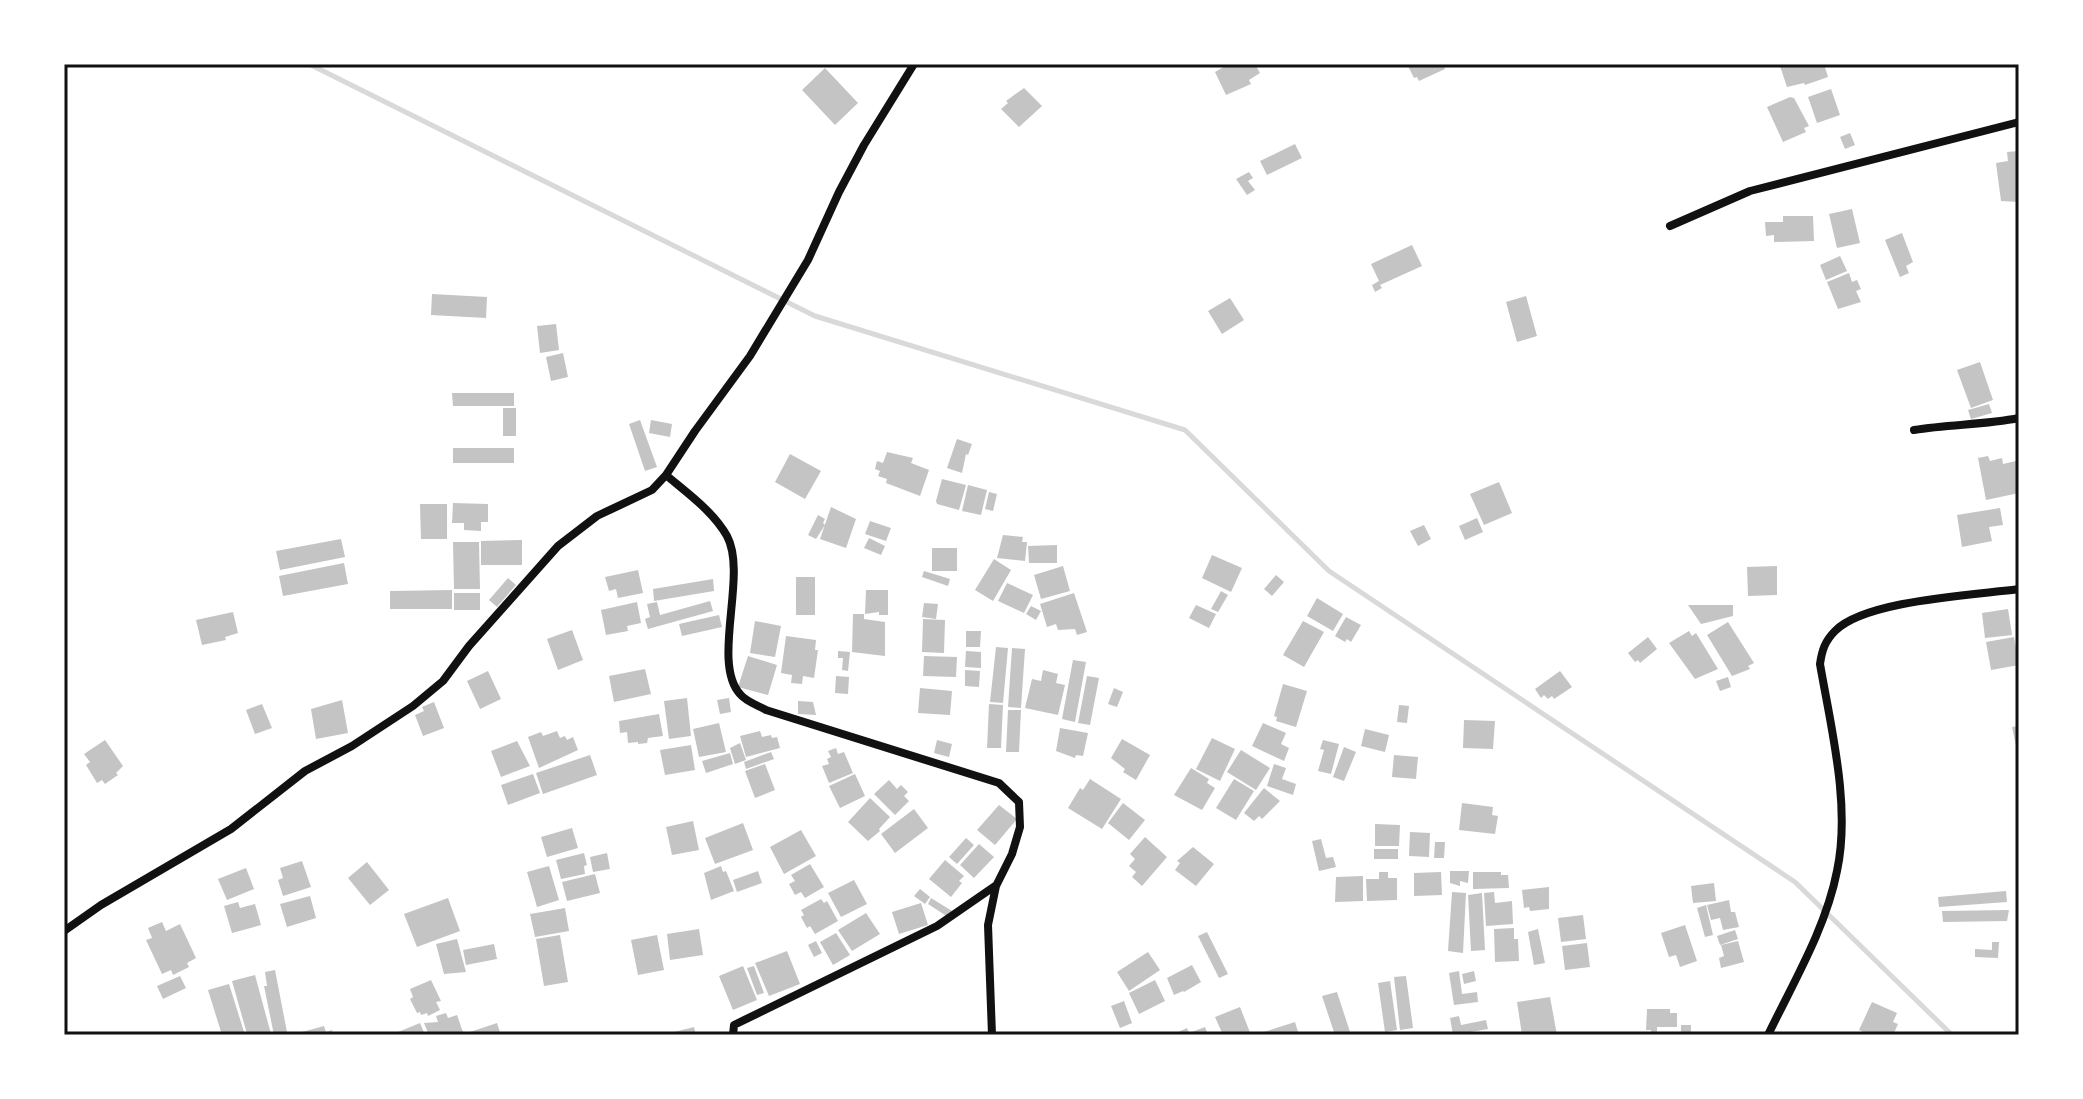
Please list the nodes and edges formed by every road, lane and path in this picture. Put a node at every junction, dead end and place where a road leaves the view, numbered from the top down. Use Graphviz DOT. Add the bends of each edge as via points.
graph roads {
  1 [pos="914,64"];
  2 [pos="2019,122"];
  3 [pos="1670,226"];
  4 [pos="2019,418"];
  5 [pos="1914,430"];
  6 [pos="666,475"];
  7 [pos="2019,589"];
  8 [pos="996,886"];
  9 [pos="64,931"];
  10 [pos="733,1035"];
  11 [pos="992,1035"];
  12 [pos="1768,1035"];
  1 -- 6 [label="street" via="864,145 808,260 750,356"];
  2 -- 3 [label="street" via="1750,191"];
  4 -- 5 [label="street"];
  6 -- 8 [label="street" via="705,508 728,537 733,558 729,669 739,694 766,710 999,783 1019,802 1020,827"];
  6 -- 9 [label="street" via="652,490 597,516 558,546 443,681 413,706 305,771 231,829"];
  7 -- 12 [label="street" via="1883,607 1836,629 1822,648 1838,779 1837,871 1820,925"];
  8 -- 10 [label="street" via="937,926 734,1025"];
  8 -- 11 [label="street" via="988,925"];
}
